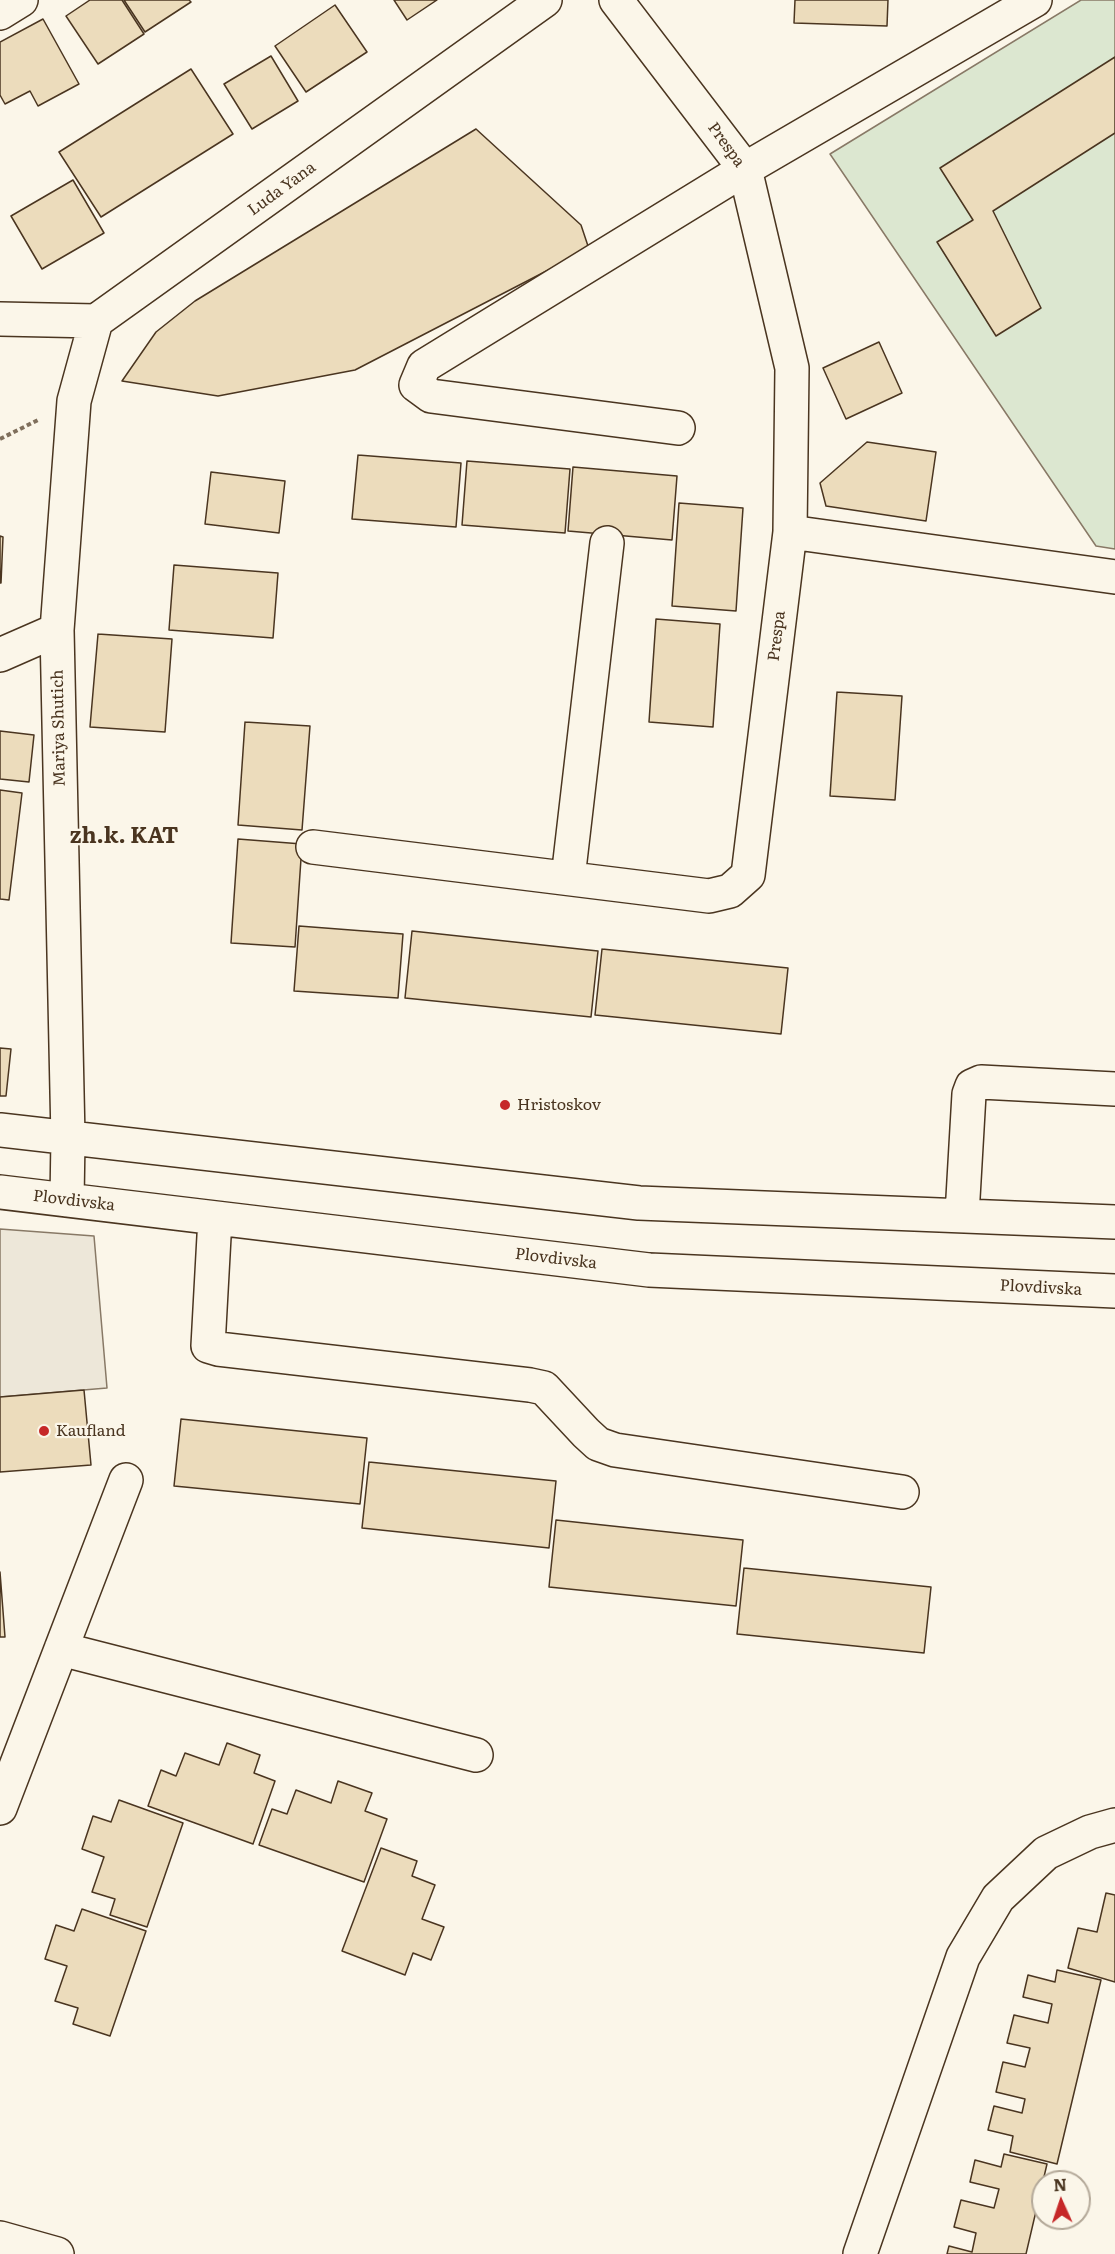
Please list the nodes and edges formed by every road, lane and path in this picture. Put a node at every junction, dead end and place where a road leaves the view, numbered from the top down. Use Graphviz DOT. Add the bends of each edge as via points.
graph roads {
  1 [pos="21,0"];
  2 [pos="545,0"];
  3 [pos="616,0"];
  4 [pos="1035,0"];
  5 [pos="0,13"];
  6 [pos="745,169"];
  7 [pos="0,319"];
  8 [pos="96,321"];
  9 [pos="678,429"];
  10 [pos="790,532"];
  11 [pos="607,543"];
  12 [pos="1115,577"];
  13 [pos="57,630"];
  14 [pos="0,655"];
  15 [pos="313,847"];
  16 [pos="568,878"];
  17 [pos="1115,1089"];
  18 [pos="0,1130"];
  19 [pos="68,1138"];
  20 [pos="0,1192"];
  21 [pos="67,1200"];
  22 [pos="962,1215"];
  23 [pos="215,1218"];
  24 [pos="1115,1221"];
  25 [pos="1115,1291"];
  26 [pos="126,1480"];
  27 [pos="902,1492"];
  28 [pos="61,1649"];
  29 [pos="10,1750"];
  30 [pos="476,1755"];
  31 [pos="0,1808"];
  32 [pos="1115,1825"];
  33 [pos="0,2238"];
  34 [pos="57,2254"];
  35 [pos="860,2254"];
  1 -- 5 [label="street"];
  2 -- 8 [label="street, Luda Yana"];
  3 -- 6 [label="street, Prespa"];
  4 -- 6 [label="street"];
  6 -- 9 [label="street" via="424,366 416,385 431,396"];
  6 -- 10 [label="street, Prespa" via="792,368"];
  7 -- 8 [label="street"];
  8 -- 13 [label="street, Mariya Shutich" via="74,401"];
  10 -- 12 [label="street"];
  10 -- 16 [label="street, Prespa" via="748,875 730,891 709,896"];
  11 -- 16 [label="street"];
  13 -- 14 [label="street"];
  13 -- 19 [label="street, Mariya Shutich"];
  15 -- 16 [label="street, Prespa"];
  17 -- 22 [label="street" via="981,1082 972,1086"];
  18 -- 19 [label="street"];
  19 -- 21 [label="street, Mariya Shutich"];
  19 -- 22 [label="street" via="639,1203"];
  20 -- 21 [label="street, Plovdivska"];
  21 -- 23 [label="street, Plovdivska"];
  22 -- 24 [label="street"];
  23 -- 25 [label="street, Plovdivska" via="649,1270"];
  23 -- 27 [label="street" via="208,1346 530,1385 544,1388 598,1444 615,1450"];
  26 -- 28 [label="street"];
  28 -- 29 [label="street"];
  28 -- 30 [label="street"];
  29 -- 31 [label="street"];
  32 -- 35 [label="street" via="1046,1853 998,1898 963,1957"];
  33 -- 34 [label="street"];
}
